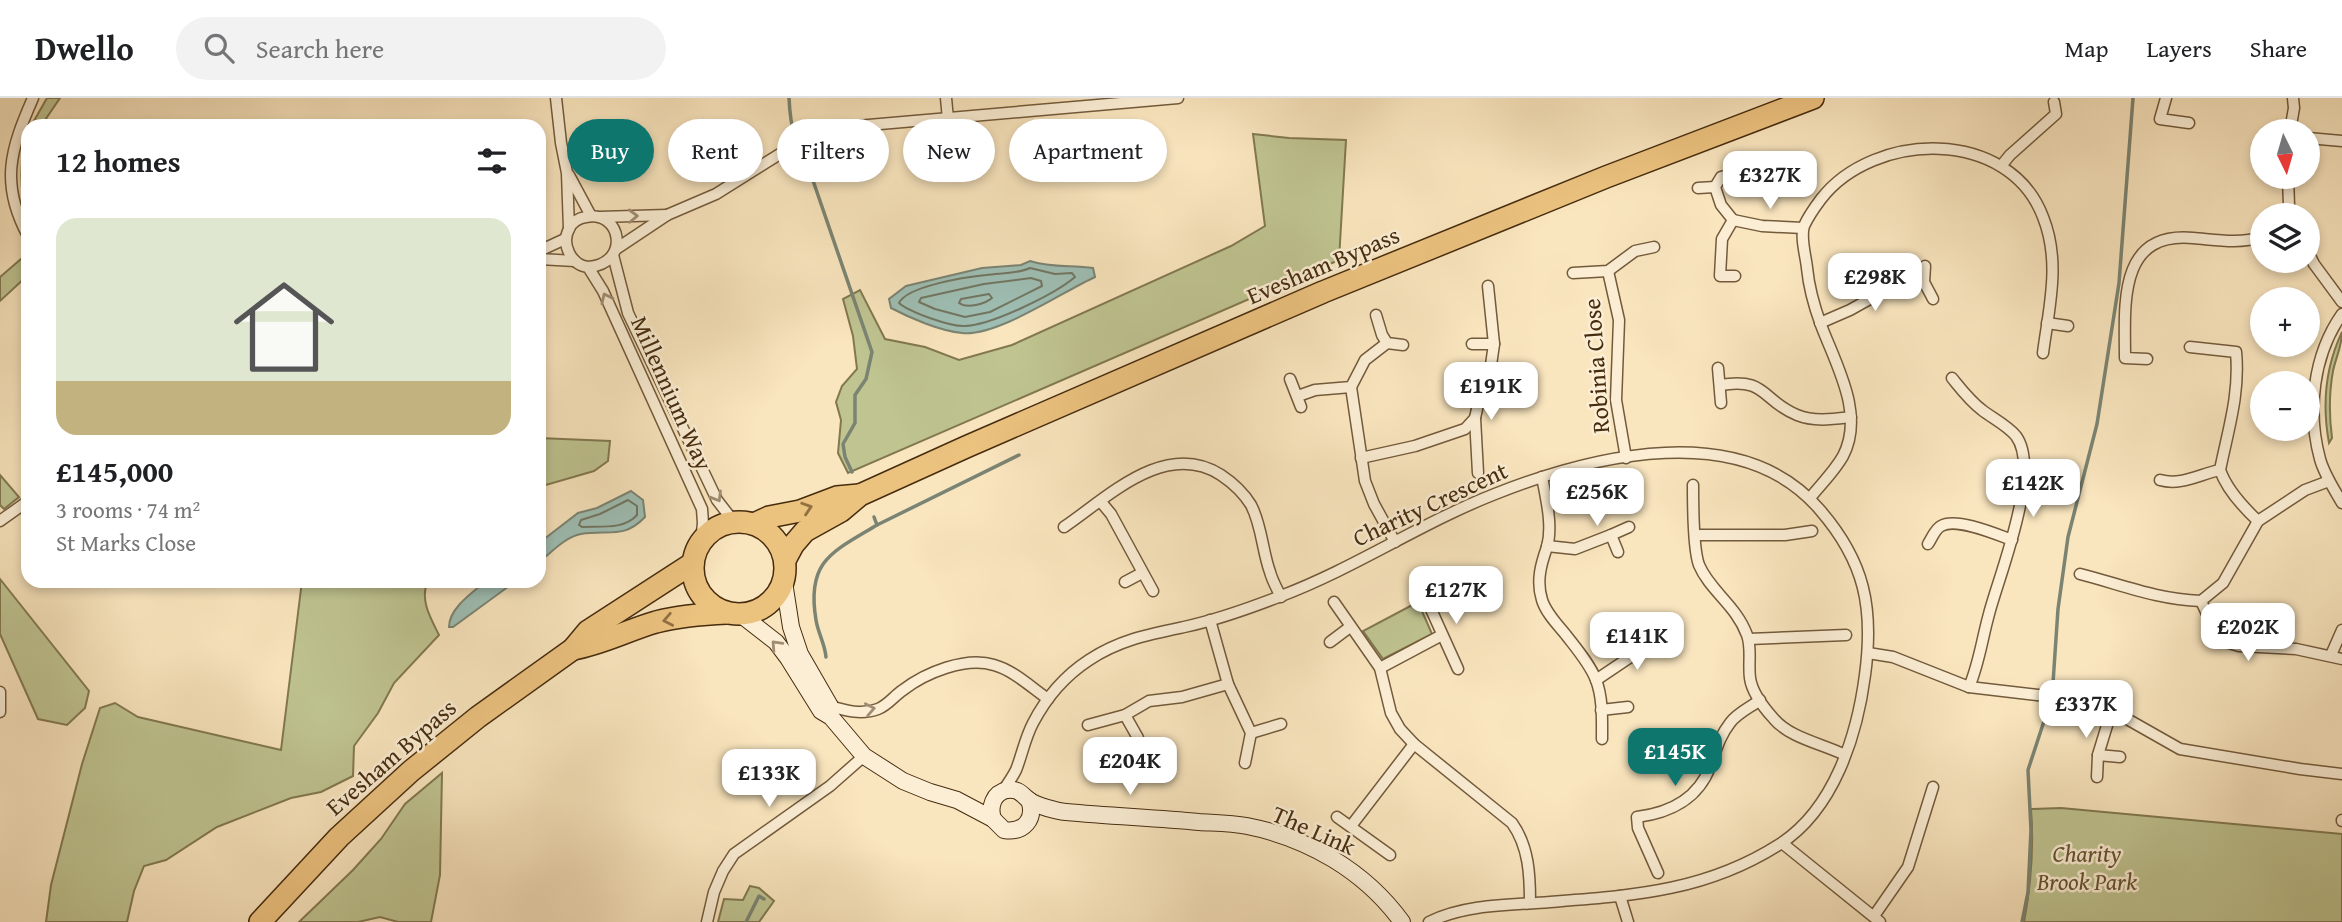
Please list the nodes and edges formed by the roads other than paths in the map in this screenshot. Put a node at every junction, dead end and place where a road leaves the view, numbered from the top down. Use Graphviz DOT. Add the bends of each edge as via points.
graph roads {
  1 [pos="33,98"];
  2 [pos="556,98"];
  3 [pos="946,98"];
  4 [pos="1178,98"];
  5 [pos="1813,98"];
  6 [pos="2166,98"];
  7 [pos="2293,98"];
  8 [pos="2054,102"];
  9 [pos="24,119"];
  10 [pos="948,119"];
  11 [pos="2292,119"];
  12 [pos="903,123"];
  13 [pos="2189,123"];
  14 [pos="21,125"];
  15 [pos="2320,139"];
  16 [pos="2342,141"];
  17 [pos="1762,166"];
  18 [pos="2001,166"];
  19 [pos="567,173"];
  20 [pos="567,182"];
  21 [pos="573,182"];
  22 [pos="1714,187"];
  23 [pos="1698,188"];
  24 [pos="667,215"];
  25 [pos="596,216"];
  26 [pos="1733,220"];
  27 [pos="21,223"];
  28 [pos="1803,228"];
  29 [pos="567,234"];
  30 [pos="2250,240"];
  31 [pos="546,247"];
  32 [pos="1654,247"];
  33 [pos="615,252"];
  34 [pos="546,259"];
  35 [pos="575,261"];
  36 [pos="1925,266"];
  37 [pos="588,267"];
  38 [pos="1608,271"];
  39 [pos="2320,272"];
  40 [pos="1573,274"];
  41 [pos="1735,276"];
  42 [pos="1924,282"];
  43 [pos="1488,286"];
  44 [pos="1933,299"];
  45 [pos="2342,302"];
  46 [pos="2342,314"];
  47 [pos="1376,315"];
  48 [pos="1820,323"];
  49 [pos="2047,323"];
  50 [pos="2068,326"];
  51 [pos="1387,343"];
  52 [pos="1472,344"];
  53 [pos="1494,344"];
  54 [pos="1403,345"];
  55 [pos="2190,347"];
  56 [pos="2043,353"];
  57 [pos="2147,359"];
  58 [pos="1718,368"];
  59 [pos="1952,378"];
  60 [pos="1290,379"];
  61 [pos="1720,385"];
  62 [pos="1351,387"];
  63 [pos="1721,403"];
  64 [pos="1851,417"];
  65 [pos="1475,418"];
  66 [pos="1361,457"];
  67 [pos="1626,458"];
  68 [pos="2220,470"];
  69 [pos="1478,473"];
  70 [pos="1542,477"];
  71 [pos="2161,481"];
  72 [pos="2329,481"];
  73 [pos="1693,485"];
  74 [pos="860,495"];
  75 [pos="1810,498"];
  76 [pos="1101,502"];
  77 [pos="2342,503"];
  78 [pos="21,506"];
  79 [pos="2259,521"];
  80 [pos="0,522"];
  81 [pos="744,523"];
  82 [pos="1064,527"];
  83 [pos="1629,527"];
  84 [pos="1812,531"];
  85 [pos="1611,535"];
  86 [pos="1695,535"];
  87 [pos="2012,540"];
  88 [pos="701,541"];
  89 [pos="1395,542"];
  90 [pos="1928,544"];
  91 [pos="1547,546"];
  92 [pos="1618,552"];
  93 [pos="693,563"];
  94 [pos="784,571"];
  95 [pos="1142,573"];
  96 [pos="2080,574"];
  97 [pos="1125,582"];
  98 [pos="1153,591"];
  99 [pos="1424,596"];
  100 [pos="1281,597"];
  101 [pos="1334,601"];
  102 [pos="2201,601"];
  103 [pos="734,613"];
  104 [pos="1210,620"];
  105 [pos="1350,627"];
  106 [pos="2342,630"];
  107 [pos="1442,635"];
  108 [pos="1846,635"];
  109 [pos="1660,637"];
  110 [pos="1749,639"];
  111 [pos="1330,642"];
  112 [pos="572,649"];
  113 [pos="1868,653"];
  114 [pos="2337,657"];
  115 [pos="1380,668"];
  116 [pos="1458,669"];
  117 [pos="1596,680"];
  118 [pos="1228,684"];
  119 [pos="1969,687"];
  120 [pos="0,692"];
  121 [pos="1048,699"];
  122 [pos="1760,701"];
  123 [pos="1628,707"];
  124 [pos="2112,709"];
  125 [pos="1601,710"];
  126 [pos="0,712"];
  127 [pos="831,712"];
  128 [pos="1125,715"];
  129 [pos="1088,724"];
  130 [pos="1280,724"];
  131 [pos="1251,733"];
  132 [pos="1138,738"];
  133 [pos="1602,739"];
  134 [pos="1414,744"];
  135 [pos="1845,755"];
  136 [pos="2098,755"];
  137 [pos="864,756"];
  138 [pos="2120,757"];
  139 [pos="1245,763"];
  140 [pos="1015,772"];
  141 [pos="2342,774"];
  142 [pos="2097,777"];
  143 [pos="1933,787"];
  144 [pos="998,796"];
  145 [pos="1025,796"];
  146 [pos="957,800"];
  147 [pos="1062,811"];
  148 [pos="1337,817"];
  149 [pos="993,819"];
  150 [pos="1030,820"];
  151 [pos="1351,827"];
  152 [pos="1782,843"];
  153 [pos="1390,855"];
  154 [pos="1658,873"];
  155 [pos="1620,896"];
  156 [pos="1530,903"];
  157 [pos="1877,919"];
  158 [pos="260,922"];
  159 [pos="707,922"];
  160 [pos="1402,922"];
  161 [pos="1429,922"];
  162 [pos="1628,922"];
  1 -- 9 [label="street"];
  2 -- 19 [label="street, Millennium Way"];
  3 -- 10 [label="street"];
  4 -- 10 [label="street"];
  5 -- 74 [label="highway, Evesham Bypass" via="1323,292"];
  6 -- 13 [label="street" via="2160,119"];
  7 -- 11 [label="street"];
  8 -- 18 [label="street" via="2056,114"];
  12 -- 24 [label="street" via="834,128 791,147 716,194"];
  14 -- 27 [label="street" via="10,178"];
  15 -- 16 [label="street"];
  17 -- 22 [label="street" via="1721,177"];
  18 -- 28 [label="street" via="1951,149 1886,155 1837,182"];
  18 -- 49 [label="street" via="2034,198 2047,228 2053,253"];
  20 -- 29 [label="street, Millennium Way"];
  21 -- 25 [label="street, Millennium Way"];
  22 -- 23 [label="street"];
  22 -- 26 [label="street"];
  25 -- 24 [label="street, one-way"];
  24 -- 33 [label="street"];
  25 -- 29 [label="street" via="581,218"];
  25 -- 33 [label="street, Millennium Way" via="614,228"];
  26 -- 28 [label="street"];
  26 -- 41 [label="street" via="1722,239 1720,276"];
  28 -- 48 [label="street" via="1811,296"];
  29 -- 31 [label="street"];
  29 -- 35 [label="street, Millennium Way" via="567,250"];
  30 -- 57 [label="street" via="2233,243 2177,237 2164,240 2137,260 2127,282 2124,358"];
  32 -- 38 [label="street, Robinia Close" via="1635,251"];
  33 -- 37 [label="street" via="598,266"];
  33 -- 81 [label="street, Millennium Way, one-way" via="628,313 717,500"];
  34 -- 35 [label="street"];
  35 -- 37 [label="street"];
  36 -- 42 [label="street"];
  88 -- 37 [label="street, Millennium Way, one-way" via="702,509"];
  38 -- 40 [label="street, Robinia Close"];
  38 -- 67 [label="street, Robinia Close" via="1619,320 1616,400"];
  39 -- 45 [label="street"];
  42 -- 44 [label="street"];
  42 -- 48 [label="street" via="1894,286"];
  43 -- 53 [label="street"];
  46 -- 72 [label="street" via="2315,374 2316,435"];
  47 -- 51 [label="street"];
  48 -- 64 [label="street" via="1846,388"];
  49 -- 50 [label="street"];
  49 -- 56 [label="street"];
  51 -- 54 [label="street"];
  51 -- 62 [label="street" via="1365,360"];
  52 -- 53 [label="street"];
  53 -- 65 [label="street" via="1489,379"];
  55 -- 68 [label="street" via="2236,352 2237,395"];
  58 -- 61 [label="street"];
  59 -- 87 [label="street" via="2020,445 2024,467"];
  60 -- 62 [label="street" via="1299,401 1315,390"];
  61 -- 63 [label="street"];
  61 -- 64 [label="street" via="1757,386 1795,414 1810,419"];
  62 -- 66 [label="street"];
  64 -- 75 [label="street" via="1844,455"];
  65 -- 66 [label="street" via="1465,429"];
  65 -- 69 [label="street"];
  66 -- 89 [label="street" via="1374,504"];
  67 -- 70 [label="street, Charity Crescent"];
  67 -- 75 [label="street, Charity Crescent" via="1716,454 1752,462"];
  68 -- 71 [label="street" via="2170,483"];
  68 -- 79 [label="street" via="2228,487"];
  70 -- 89 [label="street, Charity Crescent" via="1494,494"];
  70 -- 91 [label="street" via="1549,512"];
  72 -- 77 [label="street"];
  72 -- 79 [label="street" via="2305,490"];
  73 -- 86 [label="street"];
  81 -- 74 [label="highway, Evesham Bypass, one-way"];
  74 -- 94 [label="highway, Evesham Bypass" via="806,531 793,545"];
  75 -- 113 [label="street, Charity Crescent" via="1841,535 1856,564 1868,615"];
  76 -- 82 [label="street"];
  76 -- 95 [label="street"];
  76 -- 100 [label="street" via="1140,474 1163,466 1185,464 1215,471 1235,484 1249,502"];
  78 -- 80 [label="street"];
  79 -- 102 [label="street" via="2223,583"];
  81 -- 88 [label="highway" via="722,525"];
  81 -- 94 [label="highway" via="766,530 776,540"];
  83 -- 85 [label="street"];
  84 -- 86 [label="street"];
  85 -- 91 [label="street" via="1576,549"];
  85 -- 92 [label="street"];
  86 -- 110 [label="street" via="1699,564 1733,608"];
  87 -- 90 [label="street" via="1951,523 1936,530"];
  87 -- 119 [label="street"];
  88 -- 93 [label="highway"];
  89 -- 100 [label="street, Charity Crescent"];
  91 -- 117 [label="street" via="1539,575 1541,598"];
  93 -- 103 [label="highway" via="704,598"];
  93 -- 112 [label="highway, Evesham Bypass" via="588,631"];
  94 -- 103 [label="highway" via="779,592 764,607"];
  94 -- 127 [label="street, The Link" via="791,628"];
  95 -- 97 [label="street"];
  95 -- 98 [label="street"];
  96 -- 102 [label="street" via="2144,594"];
  99 -- 107 [label="street"];
  100 -- 104 [label="street, Charity Crescent"];
  101 -- 105 [label="street"];
  102 -- 114 [label="street" via="2214,629 2229,643"];
  103 -- 112 [label="highway, Evesham Bypass, one-way" via="689,615"];
  127 -- 103 [label="street, The Link, one-way" via="821,711 775,642"];
  104 -- 118 [label="street"];
  104 -- 121 [label="street, Charity Crescent" via="1116,645 1079,668"];
  105 -- 111 [label="street"];
  105 -- 115 [label="street"];
  106 -- 114 [label="street"];
  107 -- 115 [label="street"];
  107 -- 116 [label="street"];
  108 -- 110 [label="street"];
  109 -- 117 [label="street"];
  110 -- 122 [label="street" via="1750,676"];
  112 -- 158 [label="highway, Evesham Bypass" via="411,771 339,837"];
  113 -- 119 [label="street" via="1893,657"];
  113 -- 135 [label="street, Charity Crescent" via="1862,697"];
  115 -- 134 [label="street" via="1391,713"];
  117 -- 125 [label="street"];
  118 -- 128 [label="street" via="1149,701"];
  118 -- 131 [label="street"];
  119 -- 124 [label="street" via="2097,702"];
  120 -- 126 [label="street"];
  127 -- 121 [label="street, one-way" via="869,711 925,677 958,664 994,665"];
  121 -- 140 [label="street, Charity Crescent" via="1032,724"];
  122 -- 135 [label="street" via="1789,731"];
  122 -- 154 [label="street" via="1732,720 1694,792 1663,812 1637,817"];
  123 -- 125 [label="street"];
  124 -- 136 [label="street"];
  124 -- 141 [label="street" via="2180,749"];
  125 -- 133 [label="street"];
  127 -- 137 [label="street, The Link"];
  128 -- 129 [label="street"];
  128 -- 132 [label="street"];
  130 -- 131 [label="street"];
  131 -- 139 [label="street"];
  134 -- 151 [label="street"];
  134 -- 156 [label="street" via="1519,832 1527,859"];
  135 -- 152 [label="street, Charity Crescent" via="1809,820"];
  136 -- 138 [label="street"];
  136 -- 142 [label="street"];
  137 -- 146 [label="street, The Link" via="903,780"];
  137 -- 159 [label="street" via="734,854 714,892"];
  140 -- 144 [label="street, Charity Crescent"];
  140 -- 145 [label="street"];
  143 -- 157 [label="street" via="1908,867"];
  144 -- 145 [label="street, The Link" via="1013,790"];
  144 -- 146 [label="street, The Link"];
  144 -- 149 [label="street" via="991,806"];
  145 -- 147 [label="street, The Link"];
  145 -- 150 [label="street" via="1032,809"];
  146 -- 149 [label="street, The Link"];
  147 -- 150 [label="street, The Link"];
  147 -- 160 [label="street, The Link" via="1246,826 1287,837 1336,860 1363,879"];
  148 -- 151 [label="street"];
  149 -- 150 [label="street, The Link" via="1009,831"];
  151 -- 153 [label="street"];
  152 -- 155 [label="street, Charity Crescent" via="1753,860 1684,887"];
  152 -- 157 [label="street"];
  155 -- 156 [label="street, Charity Crescent"];
  155 -- 162 [label="street"];
  156 -- 161 [label="street, Charity Crescent" via="1461,910"];
}
